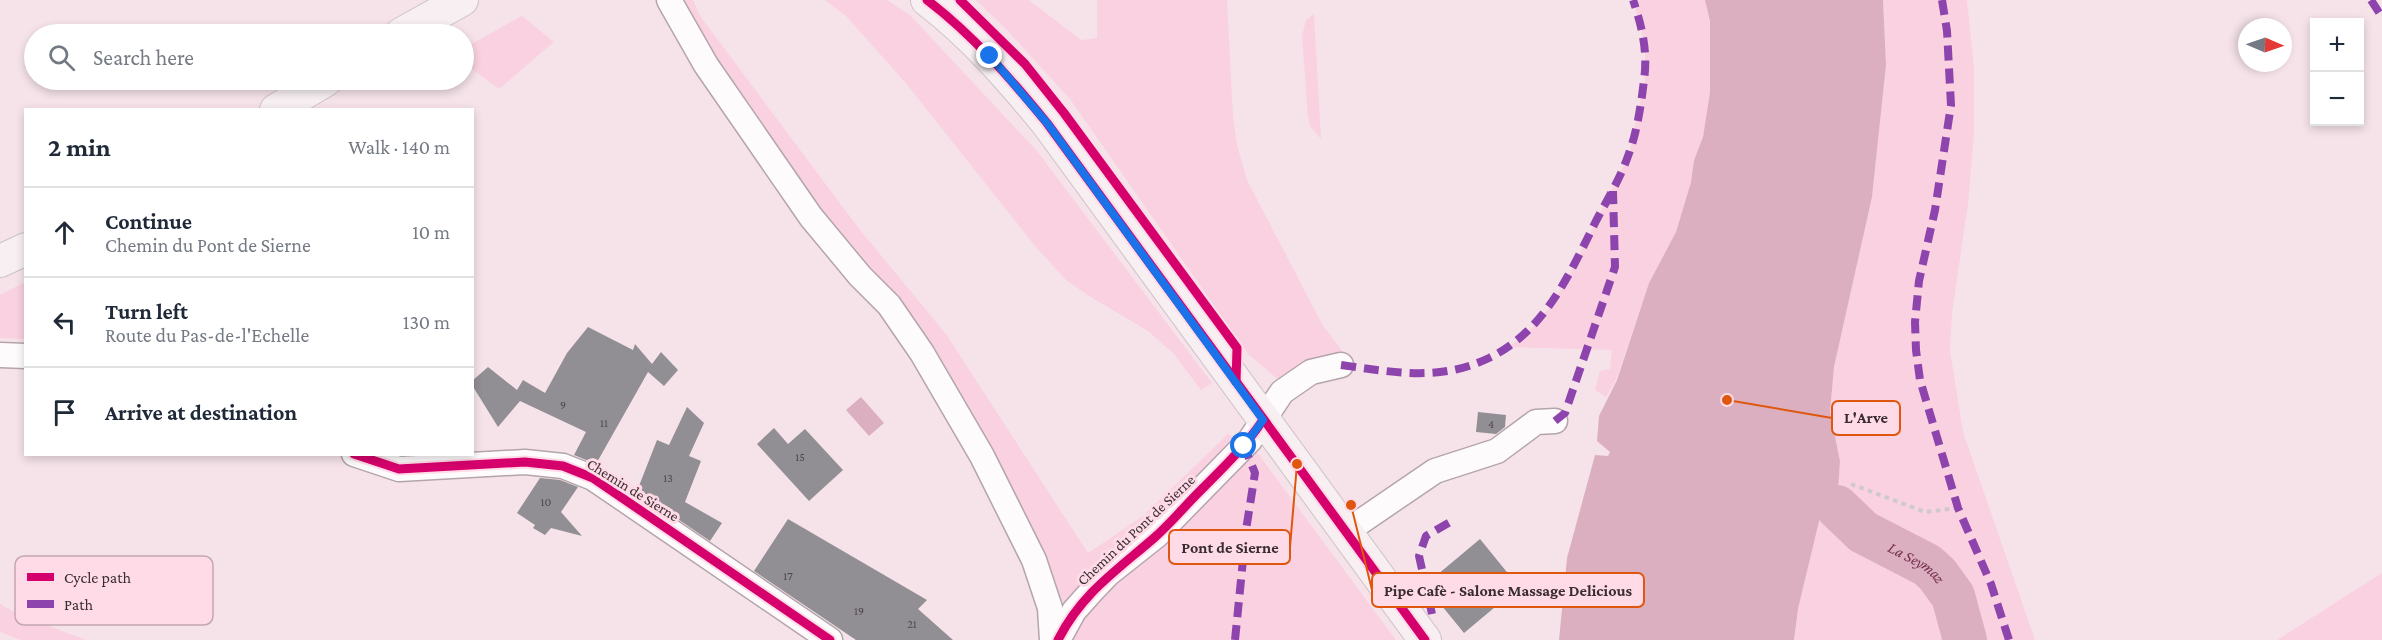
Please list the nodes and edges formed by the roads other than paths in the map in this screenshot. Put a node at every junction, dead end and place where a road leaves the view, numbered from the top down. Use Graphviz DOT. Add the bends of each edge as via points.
graph roads {
  1 [pos="462,0"];
  2 [pos="669,0"];
  3 [pos="927,0"];
  4 [pos="419,24"];
  5 [pos="309,90"];
  6 [pos="279,108"];
  7 [pos="24,250"];
  8 [pos="0,261"];
  9 [pos="0,355"];
  10 [pos="24,356"];
  11 [pos="1341,365"];
  12 [pos="1263,420"];
  13 [pos="1555,421"];
  14 [pos="360,456"];
  15 [pos="1347,531"];
  16 [pos="830,640"];
  17 [pos="1052,640"];
  18 [pos="1058,640"];
  19 [pos="1425,640"];
  1 -- 4 [label="main road"];
  2 -- 17 [label="street" via="706,64 805,208 889,305 922,353 982,456 1034,560 1050,608"];
  3 -- 12 [label="main road" via="990,56 1047,123"];
  5 -- 6 [label="main road"];
  7 -- 8 [label="main road"];
  9 -- 10 [label="street"];
  11 -- 12 [label="street, Chemin du Pont de Sierne" via="1325,368 1282,392"];
  12 -- 15 [label="main road"];
  12 -- 18 [label="street, Chemin du Pont de Sierne" via="1250,440 1156,536 1090,593 1074,611"];
  13 -- 15 [label="street" via="1536,422 1497,451 1435,471"];
  14 -- 16 [label="street, Chemin de Sierne" via="399,469 525,462 578,471"];
  15 -- 19 [label="main road"];
}
